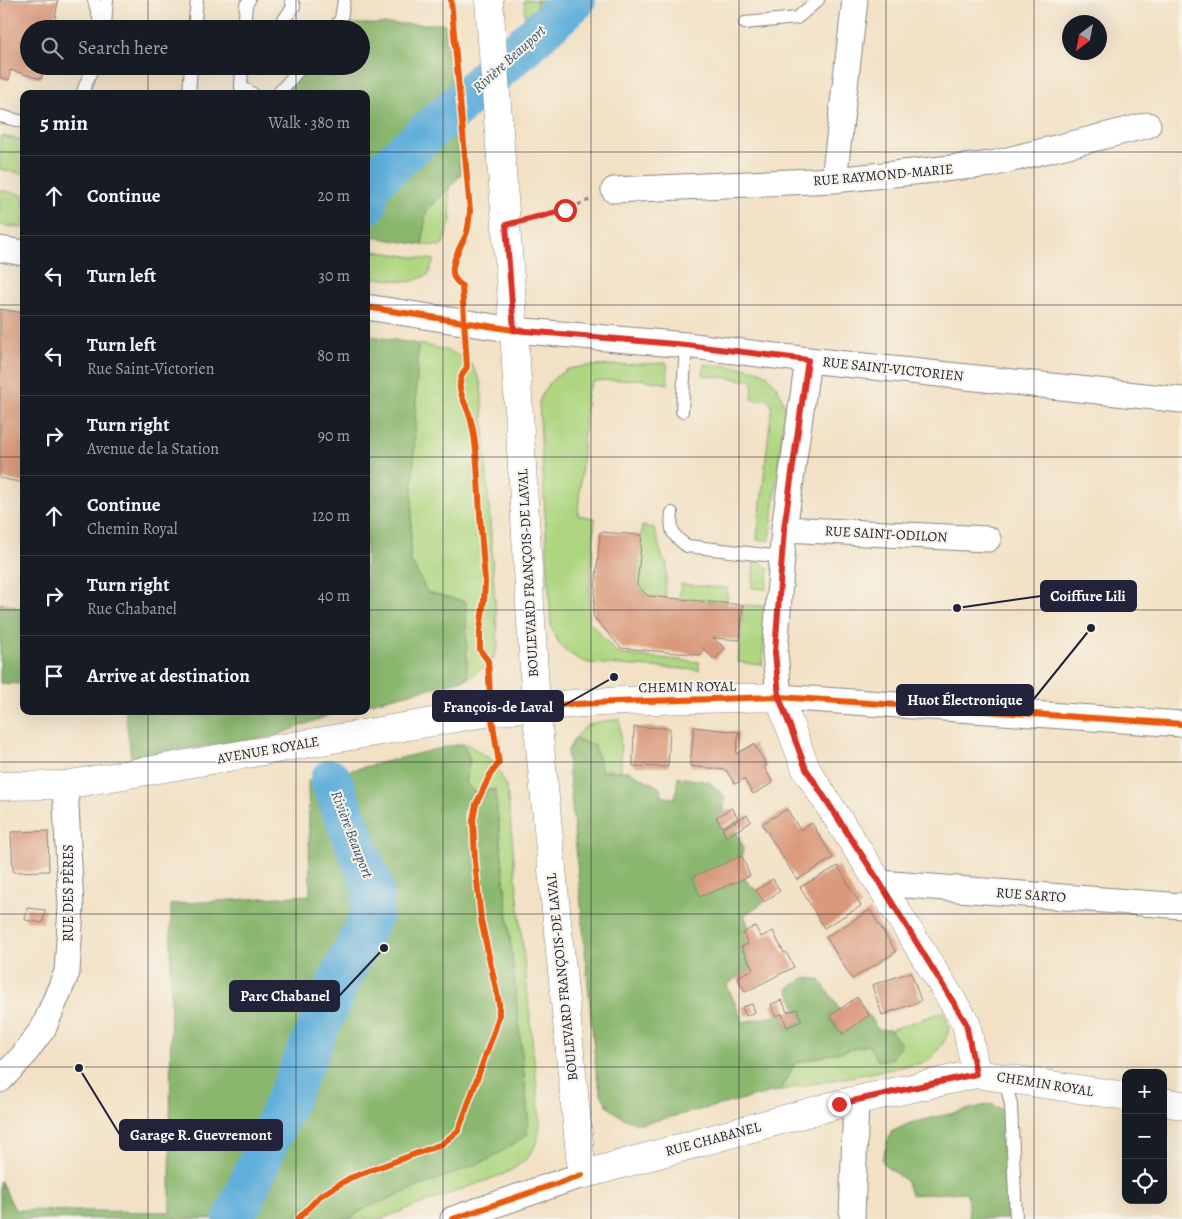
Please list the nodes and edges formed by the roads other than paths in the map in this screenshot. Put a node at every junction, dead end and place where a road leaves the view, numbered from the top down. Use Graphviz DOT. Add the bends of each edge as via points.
graph roads {
  1 [pos="94,0"];
  2 [pos="107,0"];
  3 [pos="196,0"];
  4 [pos="249,0"];
  5 [pos="291,0"];
  6 [pos="344,0"];
  7 [pos="818,0"];
  8 [pos="855,0"];
  9 [pos="490,6"];
  10 [pos="100,20"];
  11 [pos="104,20"];
  12 [pos="195,20"];
  13 [pos="245,20"];
  14 [pos="284,20"];
  15 [pos="341,20"];
  16 [pos="745,23"];
  17 [pos="89,75"];
  18 [pos="190,75"];
  19 [pos="242,75"];
  20 [pos="294,75"];
  21 [pos="84,90"];
  22 [pos="189,90"];
  23 [pos="246,90"];
  24 [pos="281,90"];
  25 [pos="0,116"];
  26 [pos="20,121"];
  27 [pos="1148,125"];
  28 [pos="834,180"];
  29 [pos="614,190"];
  30 [pos="0,249"];
  31 [pos="20,252"];
  32 [pos="370,308"];
  33 [pos="514,330"];
  34 [pos="686,345"];
  35 [pos="808,360"];
  36 [pos="1182,400"];
  37 [pos="682,411"];
  38 [pos="672,513"];
  39 [pos="784,529"];
  40 [pos="988,539"];
  41 [pos="782,557"];
  42 [pos="779,697"];
  43 [pos="536,706"];
  44 [pos="1182,724"];
  45 [pos="65,785"];
  46 [pos="0,786"];
  47 [pos="880,883"];
  48 [pos="1182,906"];
  49 [pos="976,1074"];
  50 [pos="1005,1078"];
  51 [pos="0,1080"];
  52 [pos="1122,1095"];
  53 [pos="856,1100"];
  54 [pos="1167,1103"];
  55 [pos="1182,1105"];
  56 [pos="582,1175"];
  57 [pos="453,1219"];
  58 [pos="852,1219"];
  59 [pos="1016,1219"];
  1 -- 10 [label="lane"];
  2 -- 11 [label="lane"];
  3 -- 12 [label="lane"];
  4 -- 13 [label="lane"];
  5 -- 14 [label="lane" via="294,6"];
  6 -- 15 [label="lane"];
  7 -- 16 [label="lane" via="797,18"];
  8 -- 28 [label="street"];
  9 -- 33 [label="main road, BOULEVARD FRANÇOIS-DE LAVAL"];
  17 -- 21 [label="lane"];
  18 -- 22 [label="lane"];
  19 -- 23 [label="lane" via="241,87"];
  20 -- 24 [label="lane"];
  25 -- 26 [label="lane"];
  27 -- 28 [label="street, RUE RAYMOND-MARIE" via="992,164"];
  28 -- 29 [label="street, RUE RAYMOND-MARIE"];
  30 -- 31 [label="street"];
  32 -- 33 [label="street, RUE SAINT-VICTORIEN"];
  33 -- 34 [label="street, RUE SAINT-VICTORIEN"];
  33 -- 43 [label="main road, BOULEVARD FRANÇOIS-DE LAVAL"];
  34 -- 35 [label="street, RUE SAINT-VICTORIEN"];
  34 -- 37 [label="lane"];
  35 -- 36 [label="street, RUE SAINT-VICTORIEN"];
  35 -- 39 [label="street"];
  38 -- 41 [label="lane" via="671,526 676,538 687,546"];
  39 -- 40 [label="street, RUE SAINT-ODILON"];
  39 -- 41 [label="street"];
  41 -- 42 [label="street" via="775,652"];
  42 -- 43 [label="main road, CHEMIN ROYAL"];
  42 -- 44 [label="street"];
  42 -- 47 [label="main road" via="806,769"];
  43 -- 45 [label="main road, AVENUE ROYALE"];
  43 -- 56 [label="main road, BOULEVARD FRANÇOIS-DE LAVAL"];
  45 -- 46 [label="main road, AVENUE ROYALE"];
  45 -- 51 [label="street, RUE DES PÈRES" via="71,907 67,972 44,1027"];
  47 -- 48 [label="street, RUE SARTO"];
  47 -- 49 [label="main road" via="966,1023"];
  49 -- 50 [label="main road, CHEMIN ROYAL"];
  49 -- 53 [label="main road, RUE CHABANEL"];
  50 -- 52 [label="main road, CHEMIN ROYAL"];
  50 -- 59 [label="lane" via="1011,1105"];
  53 -- 56 [label="main road, RUE CHABANEL"];
  53 -- 58 [label="street"];
  54 -- 55 [label="main road"];
  56 -- 57 [label="street, RUE CHABANEL"];
}
